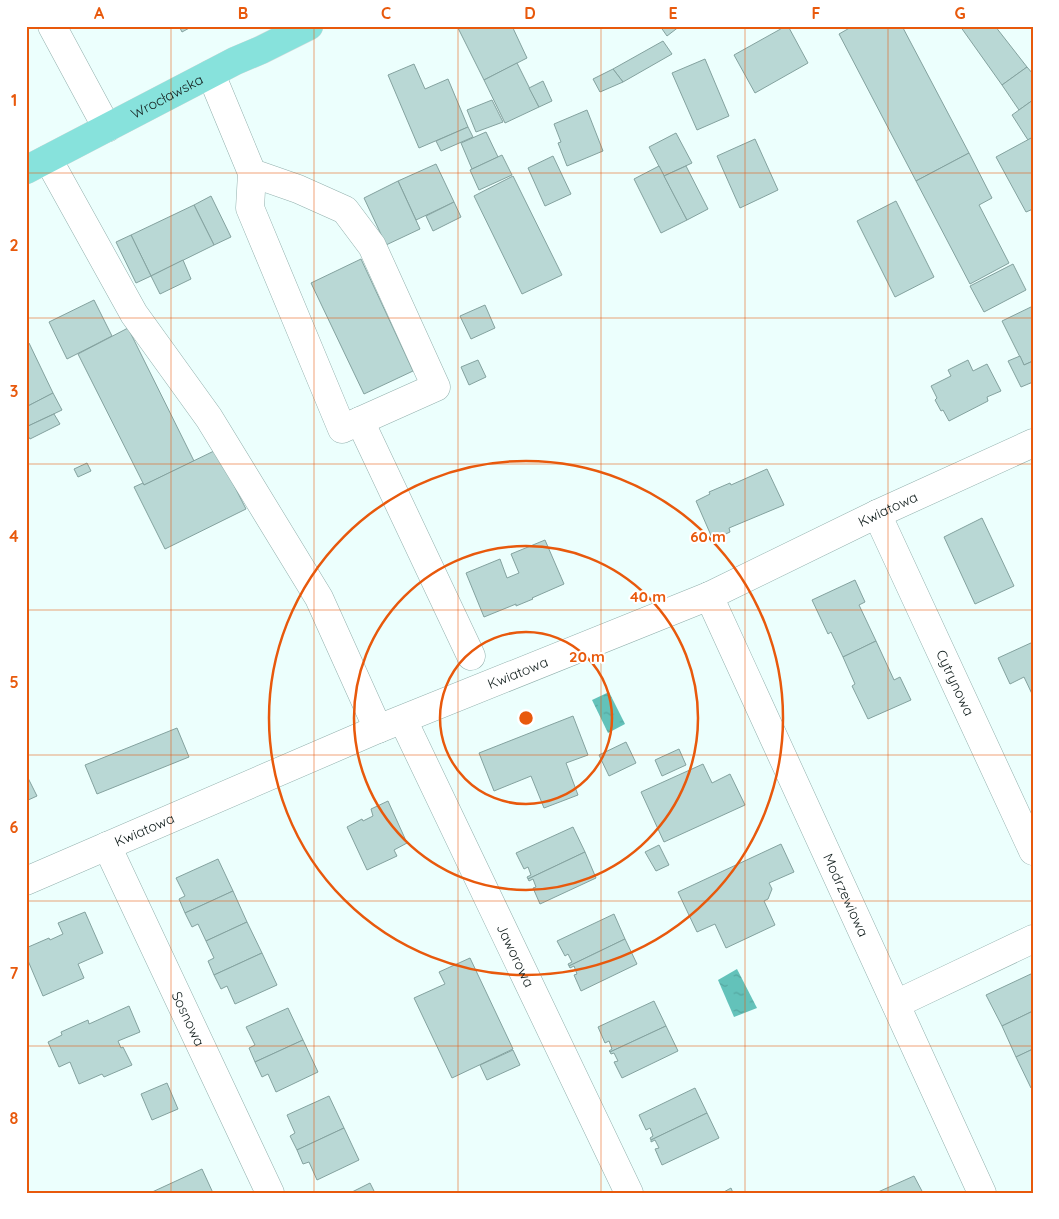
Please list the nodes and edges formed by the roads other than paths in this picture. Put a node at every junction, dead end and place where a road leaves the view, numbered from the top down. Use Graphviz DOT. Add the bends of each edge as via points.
graph roads {
  1 [pos="52,26"];
  2 [pos="309,26"];
  3 [pos="211,74"];
  4 [pos="107,128"];
  5 [pos="37,165"];
  6 [pos="252,173"];
  7 [pos="360,421"];
  8 [pos="1033,443"];
  9 [pos="877,514"];
  10 [pos="709,596"];
  11 [pos="471,656"];
  12 [pos="403,720"];
  13 [pos="378,729"];
  14 [pos="107,846"];
  15 [pos="1033,851"];
  16 [pos="26,881"];
  17 [pos="1033,939"];
  18 [pos="896,1004"];
  19 [pos="270,1193"];
  20 [pos="629,1193"];
  21 [pos="982,1193"];
  1 -- 4 [label="street"];
  2 -- 3 [label="main road, Wrocławska"];
  3 -- 4 [label="main road, Wrocławska"];
  3 -- 6 [label="street"];
  4 -- 5 [label="main road, Wrocławska"];
  5 -- 13 [label="street" via="134,314 209,418 319,598"];
  6 -- 7 [label="street" via="250,208 342,429"];
  6 -- 7 [label="street" via="298,188 345,210 372,246 436,387"];
  7 -- 11 [label="street"];
  8 -- 9 [label="street, Kwiatowa"];
  9 -- 10 [label="street, Kwiatowa"];
  9 -- 15 [label="street, Cytrynowa"];
  10 -- 12 [label="street, Kwiatowa"];
  10 -- 18 [label="street, Modrzewiowa"];
  12 -- 13 [label="street, Kwiatowa"];
  12 -- 20 [label="street, Jaworowa"];
  13 -- 14 [label="street, Kwiatowa"];
  14 -- 16 [label="street, Kwiatowa"];
  14 -- 19 [label="street, Sosnowa"];
  17 -- 18 [label="street"];
  18 -- 21 [label="street, Modrzewiowa"];
}
